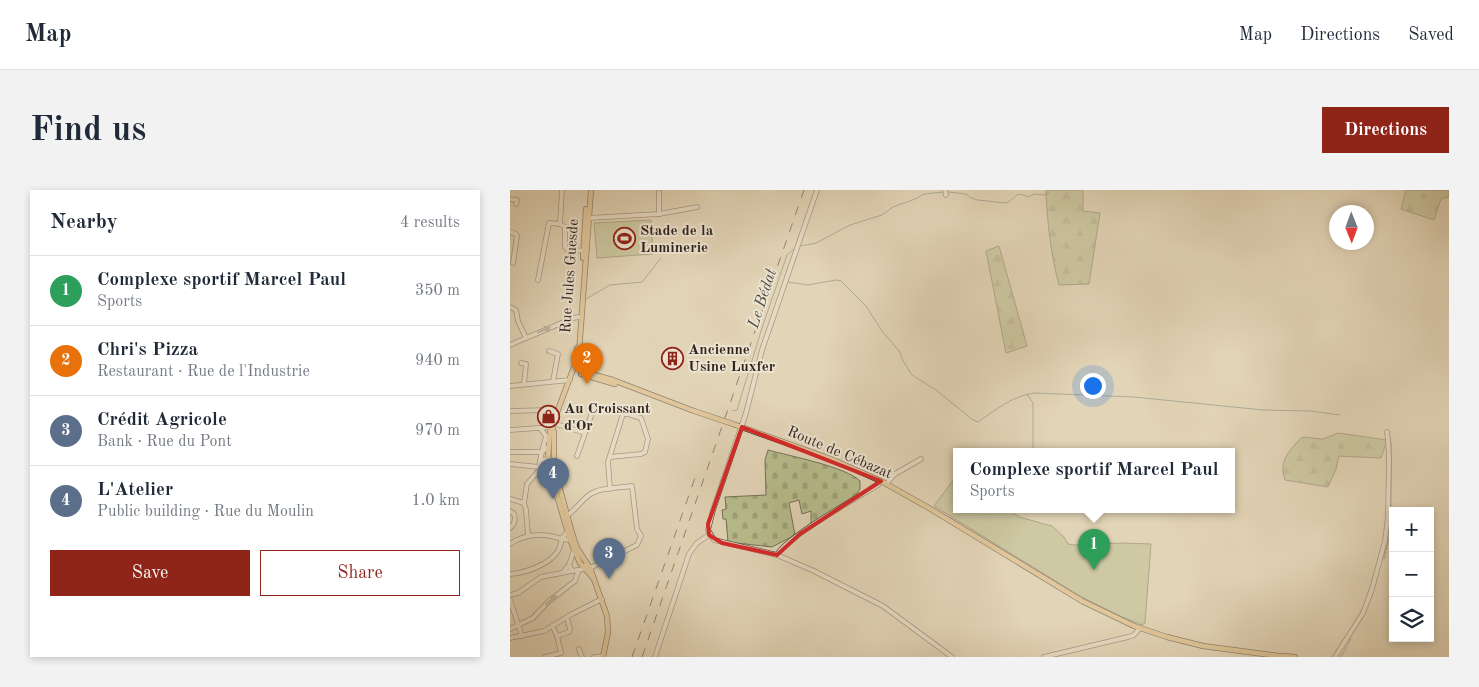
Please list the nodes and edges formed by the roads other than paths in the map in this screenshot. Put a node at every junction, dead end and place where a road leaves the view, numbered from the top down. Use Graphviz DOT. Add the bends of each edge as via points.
graph roads {
  1 [pos="562,190"];
  2 [pos="589,190"];
  3 [pos="817,190"];
  4 [pos="659,192"];
  5 [pos="510,199"];
  6 [pos="516,204"];
  7 [pos="697,207"];
  8 [pos="659,214"];
  9 [pos="589,218"];
  10 [pos="560,224"];
  11 [pos="510,232"];
  12 [pos="583,251"];
  13 [pos="513,262"];
  14 [pos="538,280"];
  15 [pos="510,307"];
  16 [pos="579,318"];
  17 [pos="526,338"];
  18 [pos="510,345"];
  19 [pos="549,351"];
  20 [pos="521,363"];
  21 [pos="574,365"];
  22 [pos="584,366"];
  23 [pos="580,374"];
  24 [pos="570,380"];
  25 [pos="553,381"];
  26 [pos="524,384"];
  27 [pos="624,385"];
  28 [pos="510,386"];
  29 [pos="510,411"];
  30 [pos="557,412"];
  31 [pos="592,413"];
  32 [pos="552,425"];
  33 [pos="742,427"];
  34 [pos="540,428"];
  35 [pos="510,430"];
  36 [pos="1387,432"];
  37 [pos="585,433"];
  38 [pos="548,447"];
  39 [pos="510,452"];
  40 [pos="542,452"];
  41 [pos="577,456"];
  42 [pos="610,457"];
  43 [pos="548,458"];
  44 [pos="920,459"];
  45 [pos="540,460"];
  46 [pos="554,460"];
  47 [pos="510,464"];
  48 [pos="554,467"];
  49 [pos="539,468"];
  50 [pos="550,472"];
  51 [pos="884,482"];
  52 [pos="610,488"];
  53 [pos="510,498"];
  54 [pos="524,503"];
  55 [pos="510,511"];
  56 [pos="566,517"];
  57 [pos="510,528"];
  58 [pos="567,532"];
  59 [pos="709,534"];
  60 [pos="528,536"];
  61 [pos="562,539"];
  62 [pos="510,544"];
  63 [pos="573,544"];
  64 [pos="777,555"];
  65 [pos="574,557"];
  66 [pos="583,557"];
  67 [pos="569,565"];
  68 [pos="588,566"];
  69 [pos="584,570"];
  70 [pos="575,571"];
  71 [pos="562,572"];
  72 [pos="510,574"];
  73 [pos="594,579"];
  74 [pos="510,595"];
  75 [pos="602,599"];
  76 [pos="510,600"];
  77 [pos="567,618"];
  78 [pos="518,625"];
  79 [pos="553,627"];
  80 [pos="1140,628"];
  81 [pos="510,629"];
  82 [pos="522,636"];
  83 [pos="557,636"];
  84 [pos="510,638"];
  85 [pos="579,649"];
  86 [pos="1283,656"];
  87 [pos="545,657"];
  88 [pos="582,657"];
  89 [pos="594,657"];
  90 [pos="603,657"];
  91 [pos="654,657"];
  92 [pos="952,657"];
  93 [pos="1044,657"];
  94 [pos="1295,657"];
  95 [pos="1335,657"];
  1 -- 10 [label="street"];
  2 -- 9 [label="main road, Rue Jules Guesde"];
  2 -- 12 [label="main road, Rue Jules Guesde"];
  3 -- 33 [label="street" via="762,350"];
  4 -- 8 [label="street"];
  5 -- 6 [label="street" via="517,200"];
  7 -- 8 [label="street"];
  8 -- 9 [label="street"];
  9 -- 22 [label="main road, Rue Jules Guesde" via="579,354"];
  10 -- 12 [label="street" via="564,227 565,247"];
  10 -- 14 [label="street" via="550,223"];
  11 -- 13 [label="street" via="517,236"];
  12 -- 16 [label="main road, Rue Jules Guesde"];
  15 -- 17 [label="street" via="516,310"];
  17 -- 16 [label="street, one-way"];
  16 -- 21 [label="main road, Rue Jules Guesde"];
  17 -- 18 [label="street"];
  19 -- 25 [label="street" via="558,354"];
  20 -- 26 [label="street" via="526,364"];
  21 -- 22 [label="main road" via="579,362"];
  21 -- 23 [label="main road" via="575,372"];
  21 -- 24 [label="main road, Rue Jules Guesde"];
  22 -- 23 [label="main road" via="584,372"];
  22 -- 27 [label="main road" via="591,374"];
  23 -- 24 [label="main road"];
  23 -- 27 [label="main road"];
  24 -- 25 [label="street"];
  24 -- 30 [label="main road, Rue Jules Guesde"];
  25 -- 26 [label="street"];
  26 -- 28 [label="street"];
  27 -- 33 [label="main road, Route de Cébazat, bridge"];
  29 -- 30 [label="street"];
  30 -- 32 [label="main road, Rue Jules Guesde"];
  31 -- 37 [label="street"];
  32 -- 34 [label="street"];
  32 -- 37 [label="street"];
  32 -- 38 [label="main road, Rue Jules Guesde"];
  32 -- 46 [label="main road"];
  33 -- 51 [label="main road, Route de Cébazat"];
  33 -- 59 [label="street" via="708,524"];
  34 -- 35 [label="street"];
  34 -- 40 [label="street" via="546,436"];
  36 -- 95 [label="street" via="1388,517 1385,541 1363,613"];
  37 -- 41 [label="street"];
  38 -- 40 [label="street"];
  38 -- 43 [label="main road, Rue Jules Guesde"];
  39 -- 40 [label="street"];
  40 -- 45 [label="street"];
  42 -- 42 [label="street" via="623,414 642,419 648,439 645,452"];
  42 -- 52 [label="street"];
  43 -- 45 [label="street"];
  43 -- 46 [label="street"];
  43 -- 50 [label="main road, Rue Jules Guesde"];
  44 -- 51 [label="street"];
  45 -- 49 [label="street"];
  46 -- 48 [label="main road"];
  47 -- 49 [label="street"];
  48 -- 50 [label="street"];
  48 -- 56 [label="main road"];
  49 -- 50 [label="street"];
  49 -- 54 [label="street" via="527,484"];
  50 -- 56 [label="main road, Rue Jules Guesde"];
  51 -- 64 [label="street" via="800,534"];
  51 -- 80 [label="main road, Route de Cébazat" via="1087,604"];
  52 -- 56 [label="street" via="588,495"];
  52 -- 68 [label="street" via="632,486 637,529 641,536 637,545"];
  53 -- 54 [label="street"];
  54 -- 60 [label="street"];
  55 -- 57 [label="street" via="515,517"];
  56 -- 58 [label="main road"];
  56 -- 63 [label="main road"];
  58 -- 61 [label="street"];
  58 -- 63 [label="main road"];
  59 -- 64 [label="street" via="722,543"];
  59 -- 91 [label="street" via="689,554"];
  60 -- 61 [label="street"];
  60 -- 62 [label="street"];
  61 -- 63 [label="street"];
  61 -- 72 [label="street" via="549,560 532,569"];
  63 -- 65 [label="main road"];
  63 -- 66 [label="main road"];
  64 -- 92 [label="street" via="883,606"];
  65 -- 66 [label="street"];
  65 -- 67 [label="street"];
  65 -- 69 [label="main road"];
  66 -- 68 [label="main road"];
  67 -- 70 [label="street"];
  67 -- 71 [label="street"];
  68 -- 69 [label="street"];
  68 -- 73 [label="main road"];
  69 -- 70 [label="street"];
  69 -- 73 [label="main road"];
  70 -- 71 [label="street"];
  78 -- 70 [label="street, one-way" via="533,618 575,581"];
  71 -- 74 [label="street" via="541,577"];
  73 -- 75 [label="main road"];
  75 -- 77 [label="street"];
  75 -- 90 [label="main road" via="608,626"];
  76 -- 78 [label="street"];
  77 -- 79 [label="street"];
  77 -- 83 [label="street" via="569,632"];
  78 -- 81 [label="street"];
  78 -- 82 [label="street"];
  79 -- 82 [label="street"];
  79 -- 83 [label="street"];
  80 -- 86 [label="main road, Route de Cébazat" via="1203,646"];
  80 -- 93 [label="street" via="1128,637"];
  82 -- 84 [label="street"];
  83 -- 87 [label="street" via="561,653"];
  85 -- 88 [label="street"];
  86 -- 94 [label="main road, Route de Cébazat"];
  89 -- 90 [label="street"];
}
